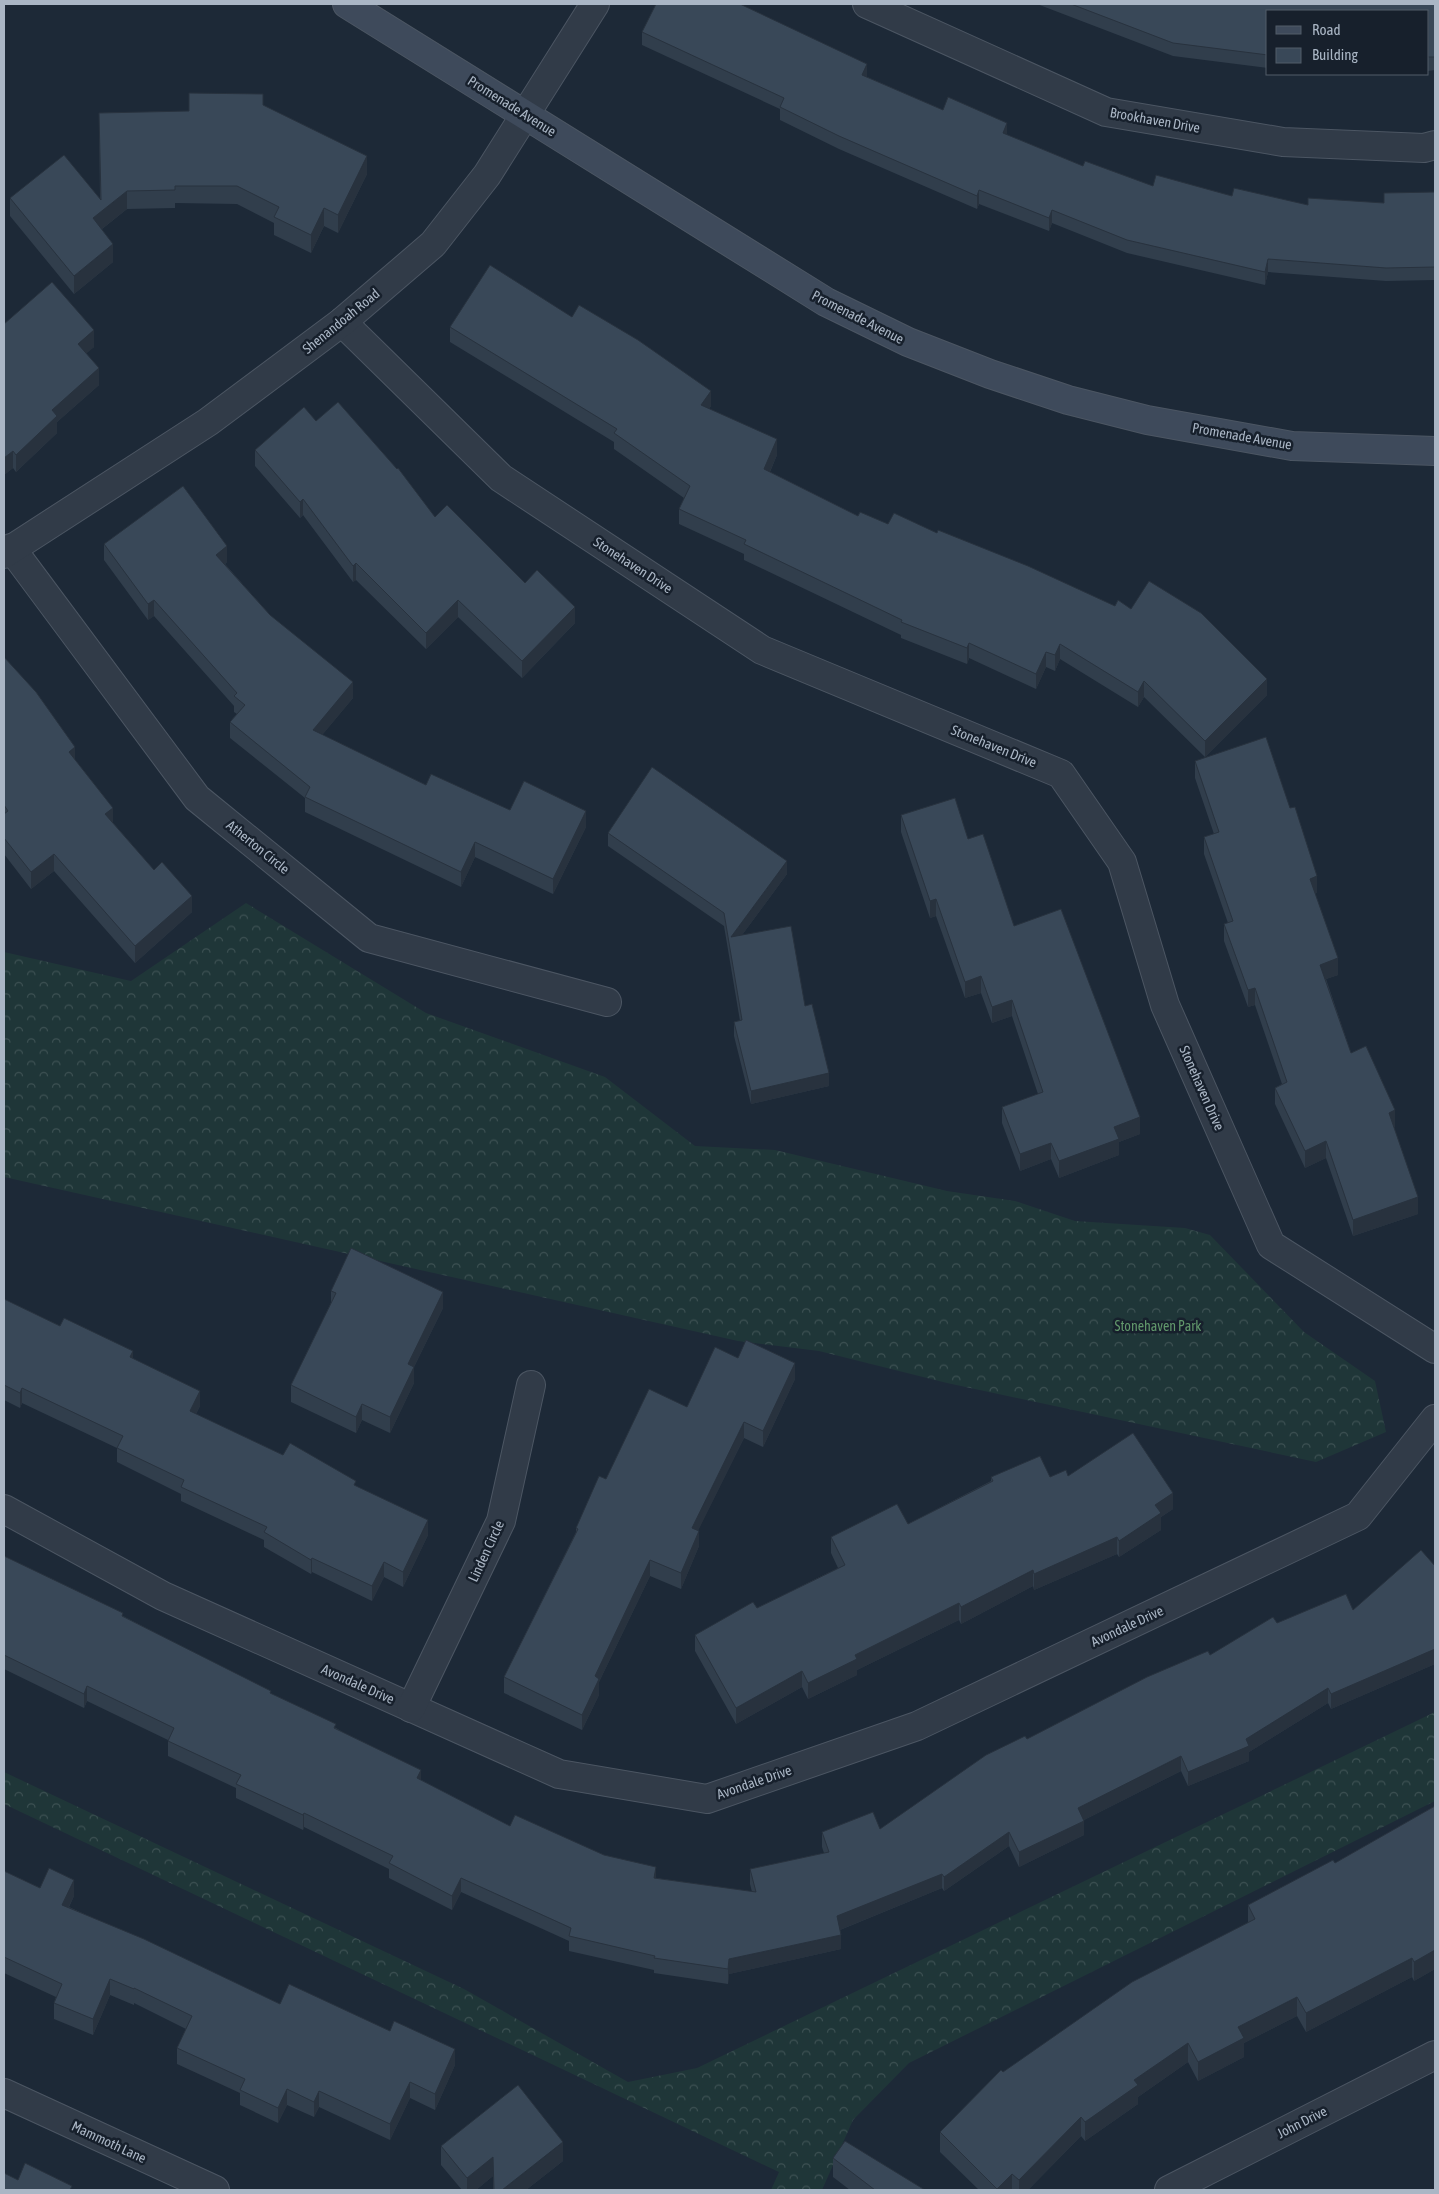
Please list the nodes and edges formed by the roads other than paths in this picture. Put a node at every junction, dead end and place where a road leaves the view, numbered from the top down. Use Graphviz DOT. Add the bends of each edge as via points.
graph roads {
  1 [pos="347,4"];
  2 [pos="595,4"];
  3 [pos="867,4"];
  4 [pos="525,115"];
  5 [pos="1435,145"];
  6 [pos="342,322"];
  7 [pos="1435,451"];
  8 [pos="8,551"];
  9 [pos="607,1002"];
  10 [pos="1435,1349"];
  11 [pos="531,1385"];
  12 [pos="1435,1419"];
  13 [pos="4,1509"];
  14 [pos="411,1708"];
  15 [pos="1435,2055"];
  16 [pos="4,2093"];
  17 [pos="214,2190"];
  18 [pos="1170,2190"];
  1 -- 4 [label="main road, Promenade Avenue"];
  2 -- 4 [label="street, Shenandoah Road"];
  3 -- 5 [label="street, Brookhaven Drive" via="1106,112 1283,142 1424,148"];
  4 -- 6 [label="street, Shenandoah Road" via="487,175 433,244"];
  4 -- 7 [label="main road, Promenade Avenue" via="826,302 908,342 990,374 1068,400 1147,420 1283,444"];
  6 -- 8 [label="street, Shenandoah Road" via="208,422"];
  6 -- 10 [label="street, Stonehaven Drive" via="501,478 762,650 1061,774 1122,862 1165,1005 1271,1245"];
  8 -- 9 [label="street, Atherton Circle" via="197,798 369,938"];
  11 -- 14 [label="street, Linden Circle" via="501,1521"];
  12 -- 14 [label="street, Avondale Drive" via="1358,1516 917,1726 707,1799 559,1774"];
  13 -- 14 [label="street, Avondale Drive" via="164,1596"];
  15 -- 18 [label="street, John Drive"];
  16 -- 17 [label="street, Mammoth Lane"];
}
